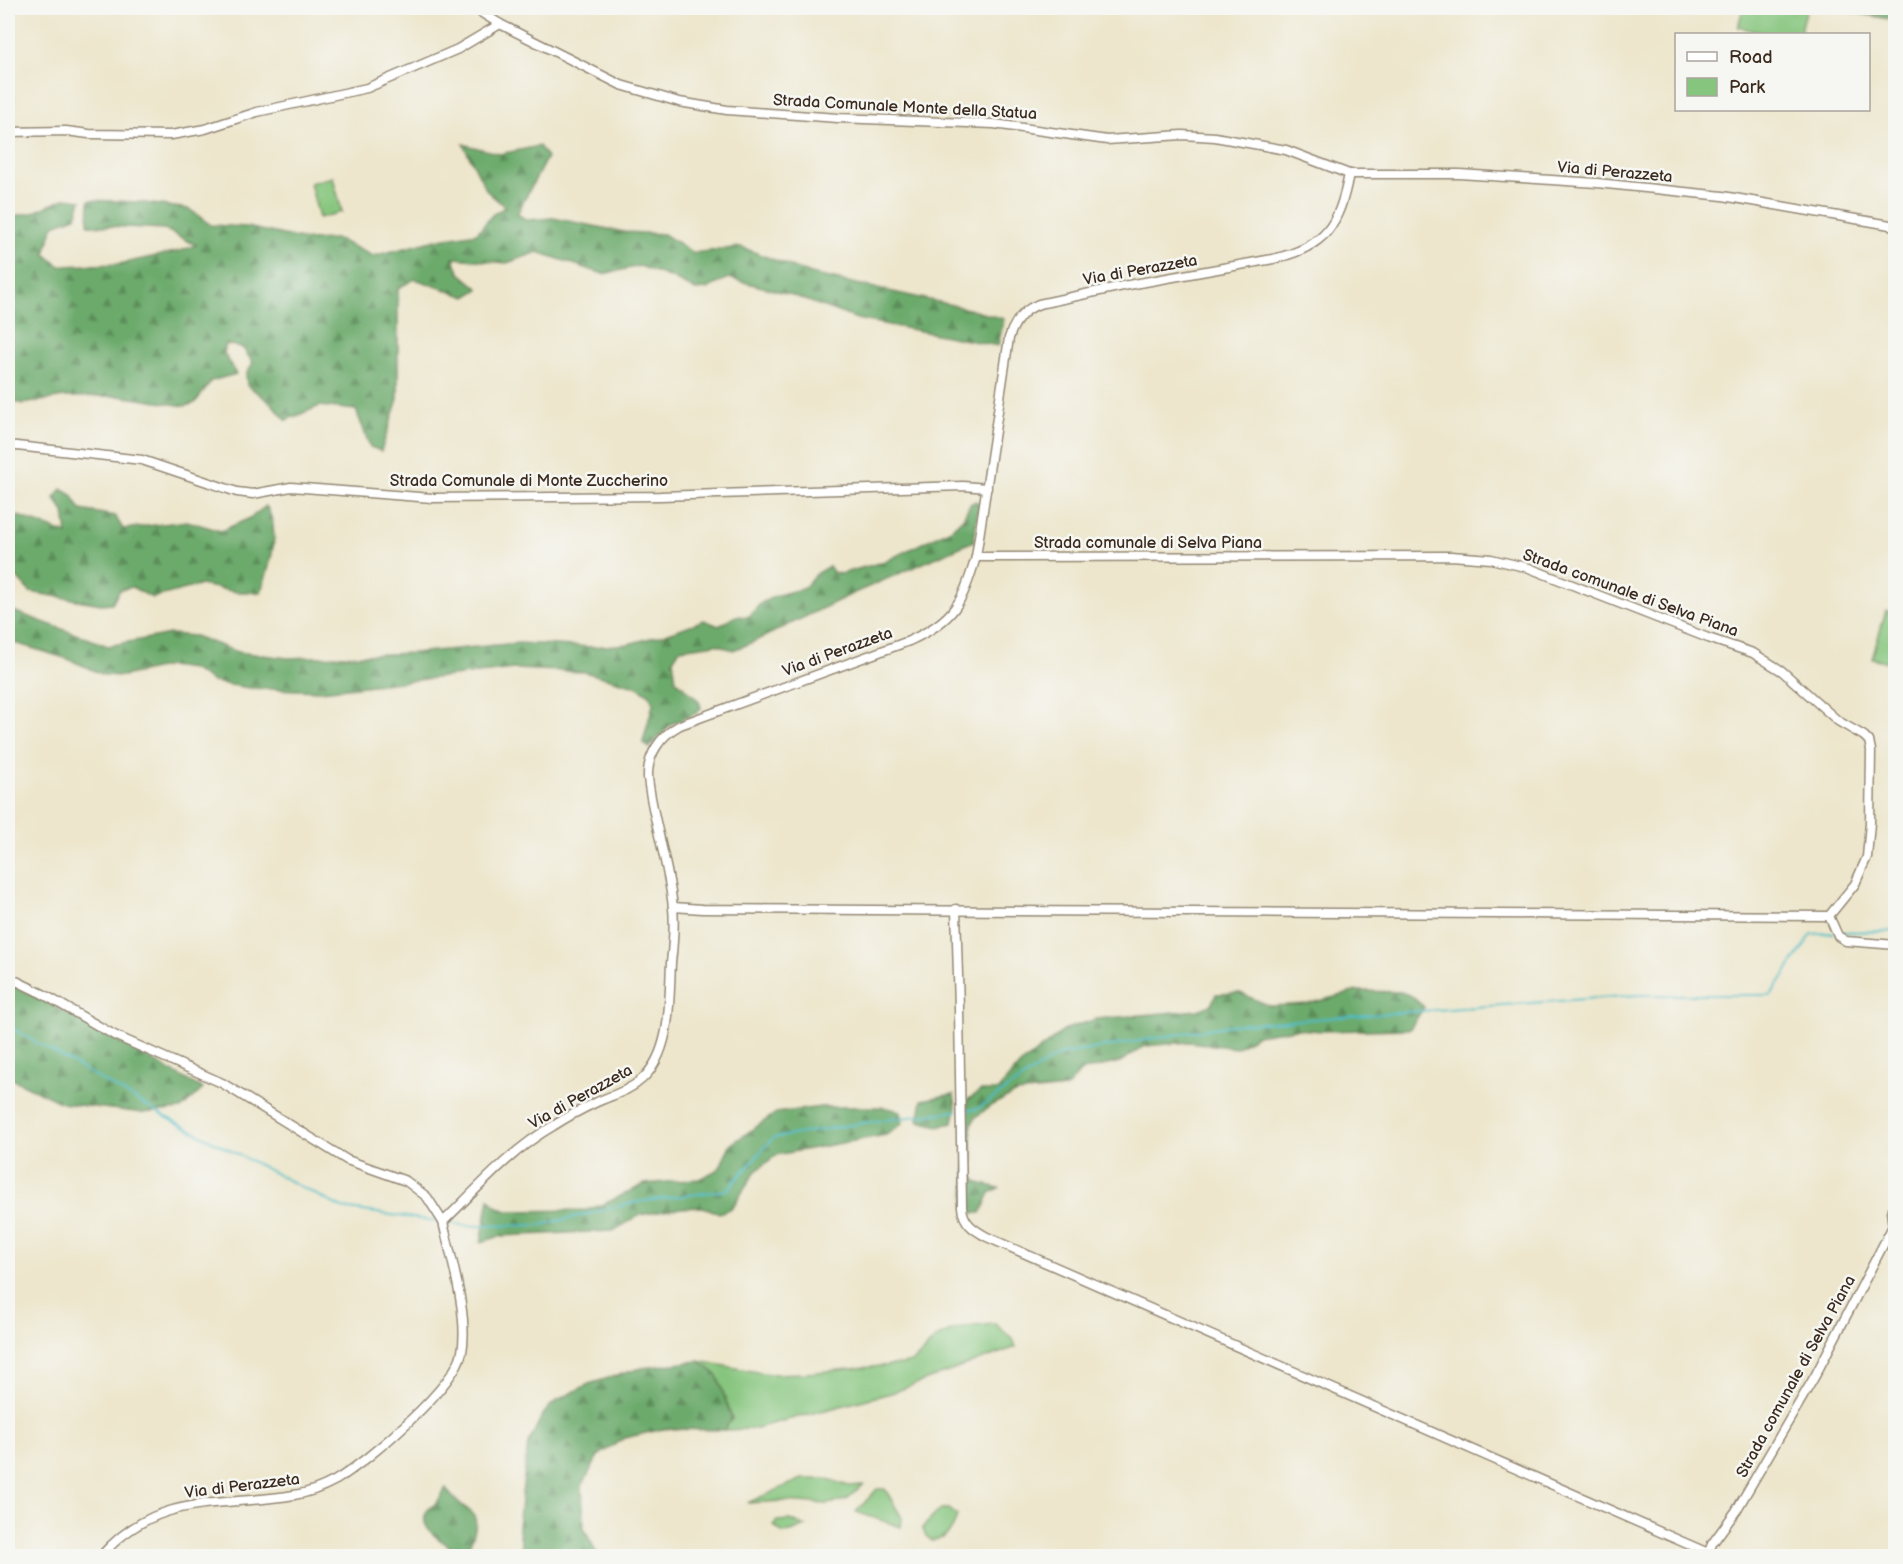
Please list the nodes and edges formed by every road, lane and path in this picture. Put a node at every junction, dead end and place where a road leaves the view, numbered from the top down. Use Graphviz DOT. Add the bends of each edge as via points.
graph roads {
  1 [pos="474,8"];
  2 [pos="500,24"];
  3 [pos="8,132"];
  4 [pos="1349,174"];
  5 [pos="1896,226"];
  6 [pos="8,445"];
  7 [pos="987,488"];
  8 [pos="976,557"];
  9 [pos="673,907"];
  10 [pos="956,909"];
  11 [pos="1829,916"];
  12 [pos="1896,945"];
  13 [pos="8,977"];
  14 [pos="1896,1205"];
  15 [pos="443,1221"];
  16 [pos="1707,1555"];
  17 [pos="101,1557"];
  1 -- 2 [label="street, Strada Comunale Monte della Statua"];
  2 -- 3 [label="street" via="458,49 367,88 257,112 205,129 171,135"];
  2 -- 4 [label="street, Strada Comunale Monte della Statua" via="621,85 680,102 727,110 838,118 994,124 1107,140 1215,137 1286,150"];
  4 -- 5 [label="street, Via di Perazzeta" via="1459,174 1597,183 1723,196"];
  4 -- 7 [label="street, Via di Perazzeta" via="1334,223 1321,238 1297,252 1237,267 1123,285 1027,310 1015,323 1009,338"];
  6 -- 7 [label="street, Strada Comunale di Monte Zuccherino" via="142,460 249,494 287,487 425,498"];
  7 -- 8 [label="street, Via di Perazzeta"];
  8 -- 9 [label="street, Via di Perazzeta" via="958,605 927,631 687,722 663,738 650,760 648,778"];
  8 -- 11 [label="street, Strada comunale di Selva Piana" via="1481,558 1528,568 1753,653 1782,671 1870,744 1867,857 1855,884"];
  9 -- 10 [label="street"];
  9 -- 15 [label="street, Via di Perazzeta" via="666,1029 648,1072 632,1087 575,1113 531,1140"];
  10 -- 11 [label="street"];
  10 -- 16 [label="street" via="962,1207 970,1226 987,1237"];
  11 -- 12 [label="street" via="1838,936 1846,940"];
  13 -- 15 [label="street" via="108,1032 222,1083 353,1163 410,1183 431,1201"];
  14 -- 16 [label="street, Strada comunale di Selva Piana" via="1893,1226 1834,1343"];
  15 -- 17 [label="street, Via di Perazzeta" via="460,1304 462,1352 448,1379 413,1417 361,1463 323,1486 295,1495 164,1511 133,1527"];
}
